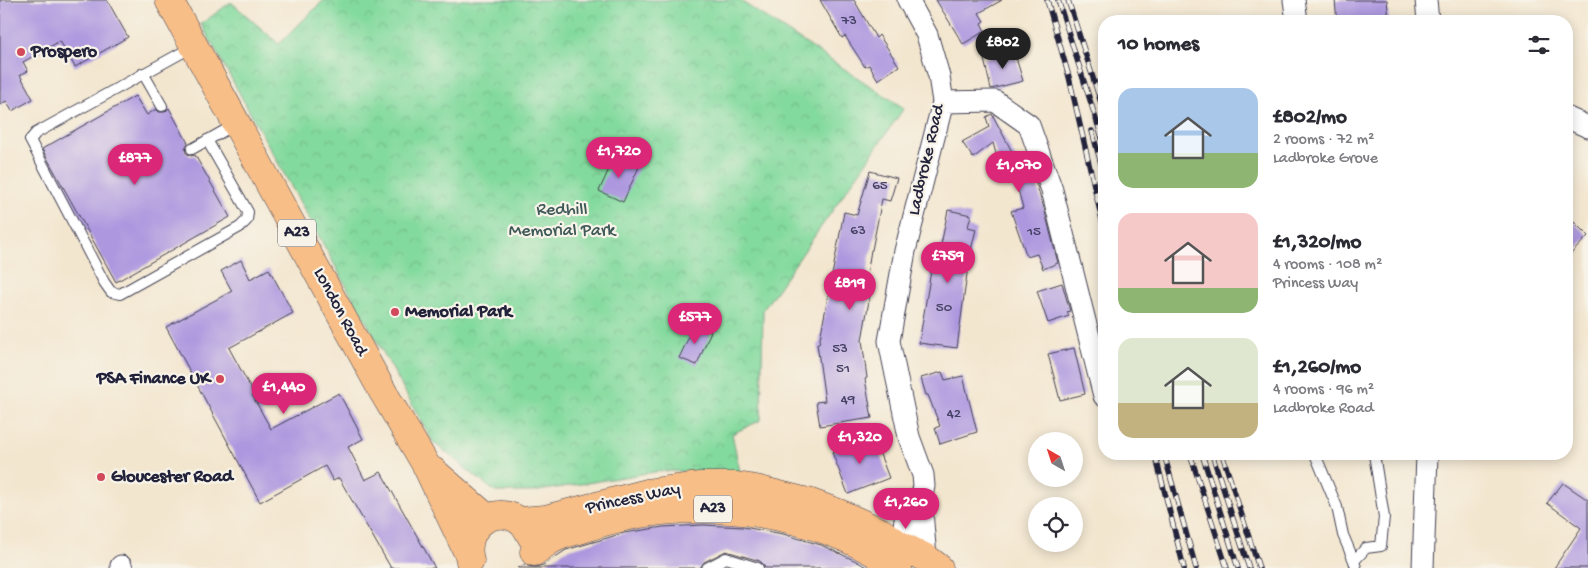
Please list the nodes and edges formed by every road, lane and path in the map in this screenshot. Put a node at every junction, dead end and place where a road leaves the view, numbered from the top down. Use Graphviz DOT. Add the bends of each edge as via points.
graph roads {
  1 [pos="169,0"];
  2 [pos="908,0"];
  3 [pos="1294,0"];
  4 [pos="1426,0"];
  5 [pos="1296,15"];
  6 [pos="1427,15"];
  7 [pos="194,46"];
  8 [pos="144,73"];
  9 [pos="943,102"];
  10 [pos="162,106"];
  11 [pos="1573,120"];
  12 [pos="237,124"];
  13 [pos="1588,128"];
  14 [pos="207,140"];
  15 [pos="192,149"];
  16 [pos="1098,372"];
  17 [pos="1317,460"];
  18 [pos="1375,460"];
  19 [pos="1427,460"];
  20 [pos="426,466"];
  21 [pos="921,500"];
  22 [pos="487,518"];
  23 [pos="520,521"];
  24 [pos="531,560"];
  25 [pos="893,560"];
  26 [pos="469,562"];
  27 [pos="932,563"];
  28 [pos="1355,564"];
  29 [pos="707,568"];
  30 [pos="758,568"];
  31 [pos="1423,568"];
  1 -- 7 [label="main road, London Road / A23"];
  2 -- 9 [label="street, Ladbroke Road" via="927,35"];
  3 -- 5 [label="street"];
  4 -- 6 [label="street"];
  7 -- 8 [label="lane"];
  7 -- 12 [label="main road, London Road / A23"];
  8 -- 10 [label="lane"];
  8 -- 14 [label="lane" via="36,133 30,140 111,292 120,294 240,227 247,220 248,212"];
  9 -- 16 [label="street" via="995,101 1029,125 1052,190"];
  9 -- 21 [label="street, Ladbroke Road" via="905,251 889,341 909,437 922,475"];
  11 -- 13 [label="street"];
  12 -- 14 [label="lane"];
  12 -- 20 [label="main road, London Road / A23"];
  14 -- 15 [label="lane"];
  17 -- 28 [label="lane"];
  18 -- 28 [label="lane" via="1384,517 1381,546 1366,548"];
  19 -- 31 [label="street"];
  20 -- 22 [label="main road, London Road / A23"];
  20 -- 26 [label="main road, London Road / A23"];
  21 -- 25 [label="street" via="905,520 902,540"];
  21 -- 27 [label="street, Ladbroke Road"];
  22 -- 23 [label="main road, Princess Way" via="499,515"];
  22 -- 26 [label="main road" via="472,531 468,540"];
  23 -- 24 [label="main road" via="533,540"];
  23 -- 25 [label="main road, Princess Way / A23" via="545,519 646,493 700,486 737,486 808,502 881,532"];
  24 -- 25 [label="main road, Princess Way / A23" via="553,539 607,521 677,509 723,509 804,523"];
  25 -- 27 [label="main road, Princess Way / A23"];
  29 -- 30 [label="lane" via="726,558"];
}
